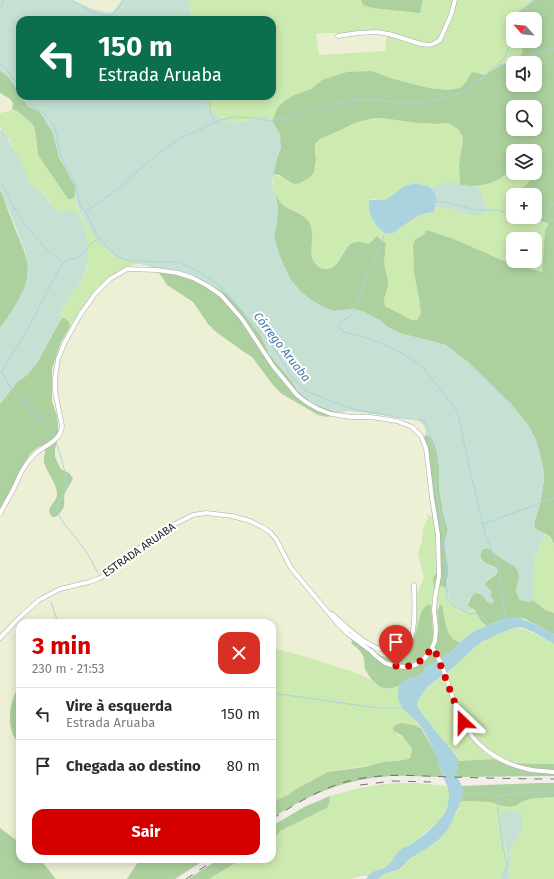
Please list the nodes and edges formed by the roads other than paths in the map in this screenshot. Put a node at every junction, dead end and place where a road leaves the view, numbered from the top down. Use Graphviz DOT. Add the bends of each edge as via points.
graph roads {
  1 [pos="455,0"];
  2 [pos="338,36"];
  3 [pos="0,514"];
  4 [pos="414,585"];
  5 [pos="324,607"];
  6 [pos="18,619"];
  7 [pos="16,621"];
  8 [pos="0,638"];
  9 [pos="432,648"];
  10 [pos="554,772"];
  1 -- 2 [label="street" via="440,40 430,45 376,32"];
  3 -- 9 [label="street" via="27,462 62,431 55,391 58,359 80,315 95,294 110,279 127,269 178,273 193,278 221,295 242,319 273,366 306,402 331,414 397,420 412,427 421,436 426,448 438,535 439,576 434,610 435,641"];
  4 -- 5 [label="street, ESTRADA ARUABA" via="412,636 402,648 393,651 374,647"];
  5 -- 6 [label="street, ESTRADA ARUABA" via="291,568 270,532 250,521 206,513 193,515 171,526 98,579 60,590 39,600"];
  5 -- 9 [label="street, ESTRADA ARUABA" via="342,628 385,663 406,667 414,665 425,658"];
  7 -- 8 [label="street, ESTRADA ARUABA"];
  9 -- 10 [label="street" via="459,714 467,730 480,744 511,765 528,770"];
}
